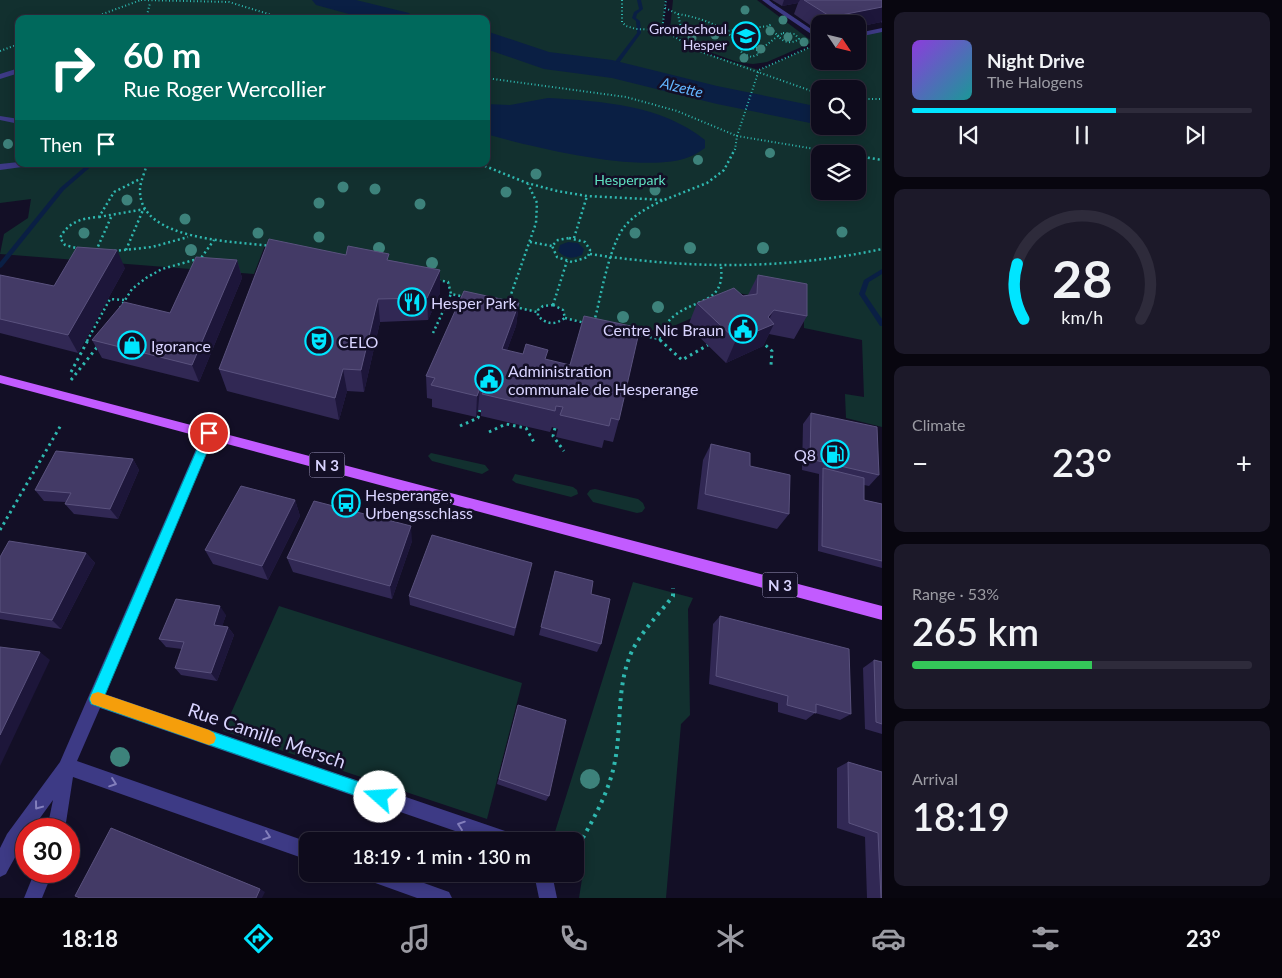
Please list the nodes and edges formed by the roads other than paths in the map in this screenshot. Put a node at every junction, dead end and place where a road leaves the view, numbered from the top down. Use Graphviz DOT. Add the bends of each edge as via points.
graph roads {
  1 [pos="765,0"];
  2 [pos="882,30"];
  3 [pos="811,32"];
  4 [pos="866,33"];
  5 [pos="15,71"];
  6 [pos="0,77"];
  7 [pos="0,118"];
  8 [pos="15,123"];
  9 [pos="15,125"];
  10 [pos="0,128"];
  11 [pos="15,165"];
  12 [pos="0,167"];
  13 [pos="0,379"];
  14 [pos="209,433"];
  15 [pos="882,613"];
  16 [pos="96,699"];
  17 [pos="67,766"];
  18 [pos="58,818"];
  19 [pos="482,832"];
  20 [pos="299,848"];
  21 [pos="0,868"];
  22 [pos="396,882"];
  23 [pos="545,882"];
  24 [pos="39,883"];
  25 [pos="33,898"];
  26 [pos="443,898"];
  27 [pos="548,898"];
  1 -- 3 [label="street"];
  2 -- 4 [label="street"];
  5 -- 6 [label="street"];
  7 -- 8 [label="street"];
  9 -- 10 [label="street"];
  11 -- 12 [label="street"];
  13 -- 14 [label="main road, N 3"];
  14 -- 15 [label="main road, N 3"];
  14 -- 16 [label="street"];
  16 -- 17 [label="street"];
  19 -- 16 [label="street, Rue Camille Mersch, one-way"];
  17 -- 18 [label="street"];
  17 -- 20 [label="street, one-way"];
  17 -- 21 [label="street, one-way" via="13,840"];
  22 -- 26 [label="street"];
  23 -- 27 [label="street"];
  24 -- 25 [label="street"];
}
